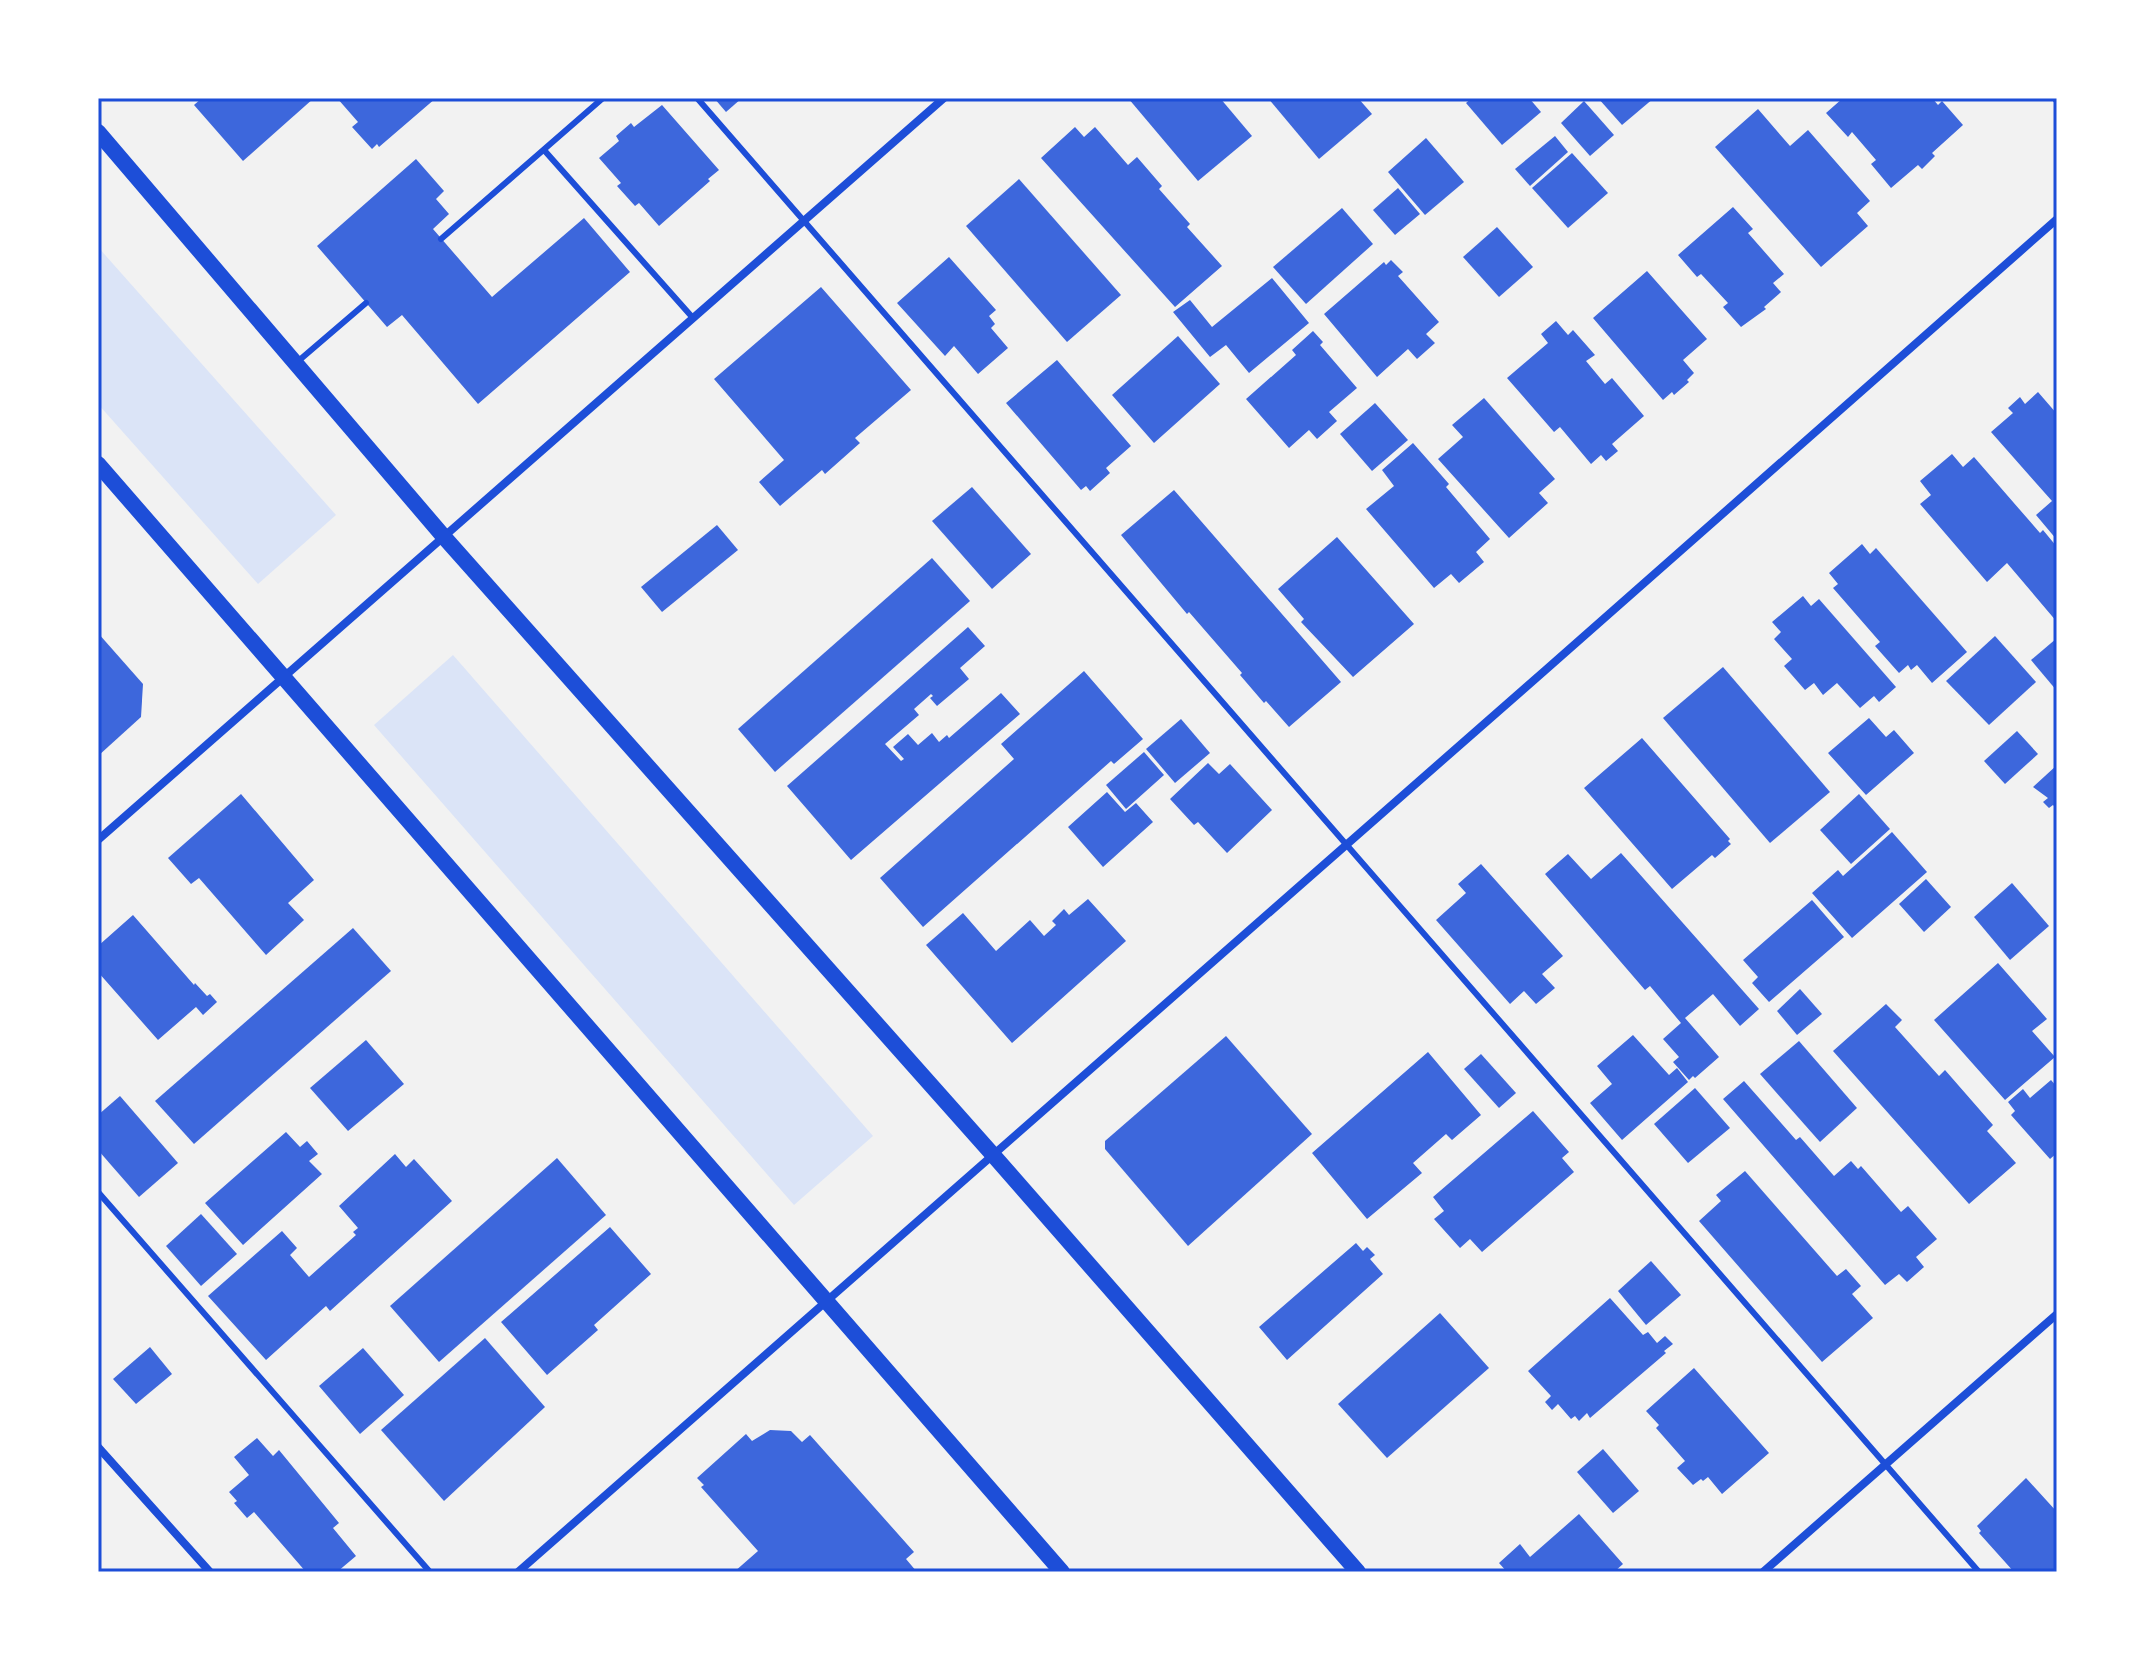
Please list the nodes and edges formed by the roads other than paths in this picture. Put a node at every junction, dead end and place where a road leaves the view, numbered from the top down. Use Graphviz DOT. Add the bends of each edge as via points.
graph roads {
  1 [pos="603,98"];
  2 [pos="697,98"];
  3 [pos="944,98"];
  4 [pos="98,132"];
  5 [pos="544,150"];
  6 [pos="2057,219"];
  7 [pos="802,222"];
  8 [pos="441,239"];
  9 [pos="366,303"];
  10 [pos="693,318"];
  11 [pos="296,363"];
  12 [pos="98,464"];
  13 [pos="444,537"];
  14 [pos="283,676"];
  15 [pos="98,840"];
  16 [pos="1346,844"];
  17 [pos="994,1156"];
  18 [pos="98,1192"];
  19 [pos="829,1302"];
  20 [pos="2057,1314"];
  21 [pos="98,1447"];
  22 [pos="1886,1465"];
  23 [pos="210,1572"];
  24 [pos="430,1572"];
  25 [pos="518,1572"];
  26 [pos="1062,1572"];
  27 [pos="1358,1572"];
  28 [pos="1763,1572"];
  29 [pos="1979,1572"];
  1 -- 5 [label="lane"];
  2 -- 7 [label="lane"];
  3 -- 7 [label="street"];
  4 -- 11 [label="main road"];
  5 -- 8 [label="lane"];
  5 -- 10 [label="lane"];
  6 -- 16 [label="street"];
  7 -- 10 [label="street"];
  7 -- 16 [label="lane"];
  9 -- 11 [label="lane"];
  10 -- 13 [label="street"];
  11 -- 13 [label="main road"];
  12 -- 14 [label="main road"];
  13 -- 14 [label="street"];
  13 -- 17 [label="main road"];
  14 -- 15 [label="street"];
  14 -- 19 [label="main road"];
  16 -- 17 [label="street"];
  16 -- 22 [label="lane"];
  17 -- 19 [label="street"];
  17 -- 27 [label="main road"];
  18 -- 24 [label="lane"];
  19 -- 25 [label="street"];
  19 -- 26 [label="main road"];
  20 -- 22 [label="street"];
  21 -- 23 [label="street"];
  22 -- 28 [label="street"];
  22 -- 29 [label="lane"];
}
